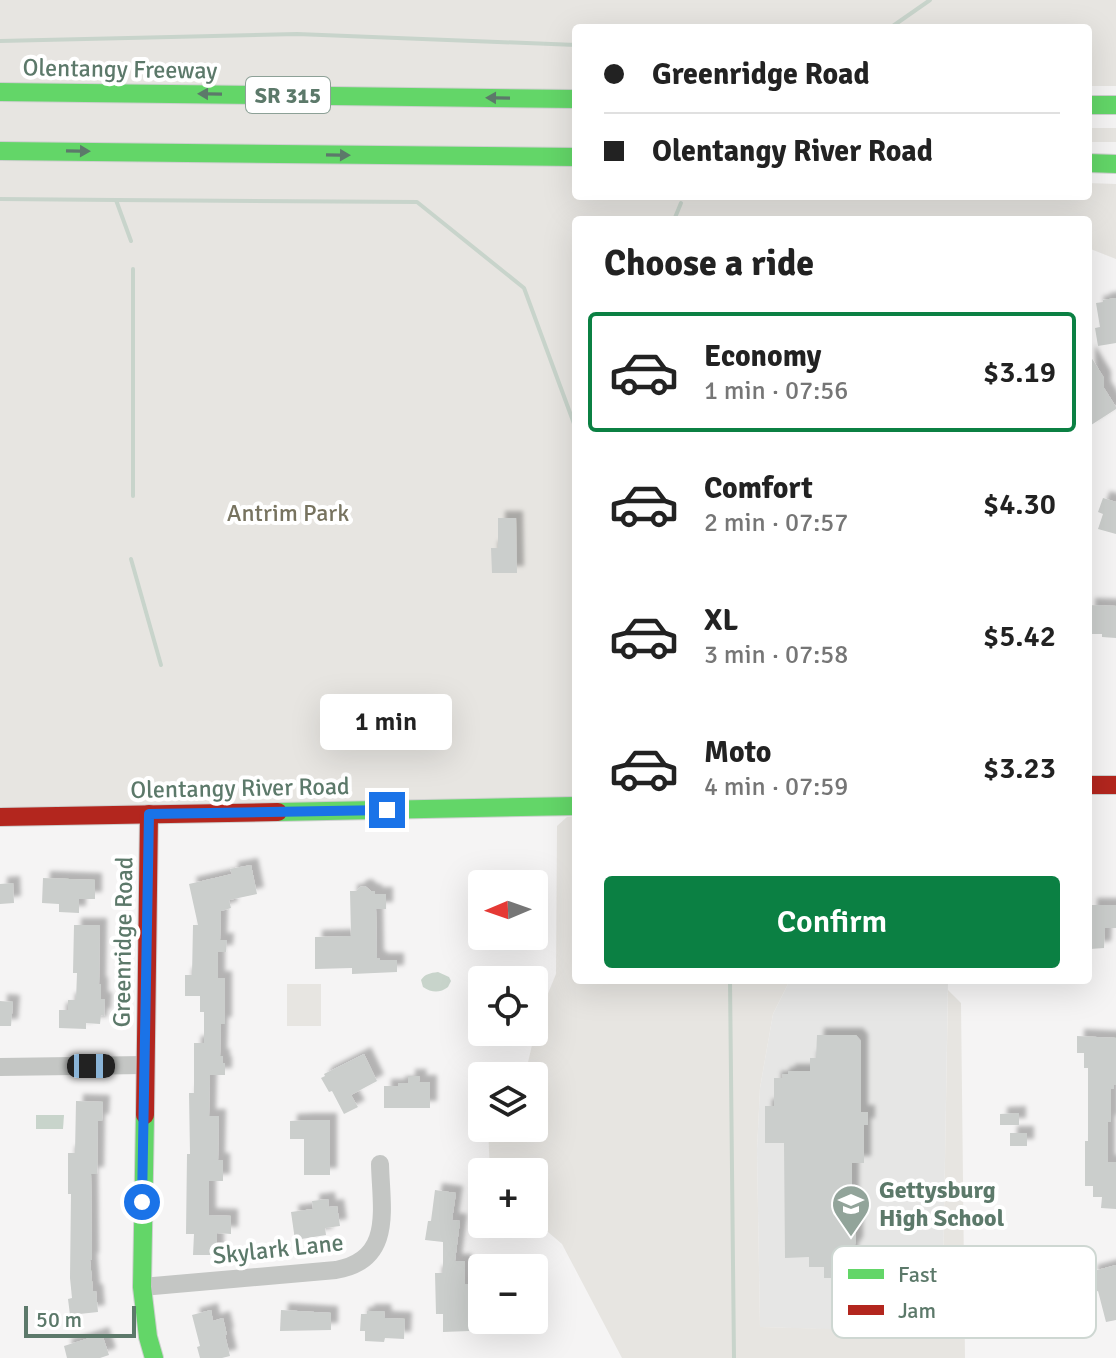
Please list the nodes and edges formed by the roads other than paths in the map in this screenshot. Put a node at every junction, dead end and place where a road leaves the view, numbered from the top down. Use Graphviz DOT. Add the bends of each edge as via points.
graph roads {
  1 [pos="0,92"];
  2 [pos="572,99"];
  3 [pos="1092,105"];
  4 [pos="1116,105"];
  5 [pos="0,151"];
  6 [pos="572,157"];
  7 [pos="1092,163"];
  8 [pos="1116,164"];
  9 [pos="1092,785"];
  10 [pos="1116,785"];
  11 [pos="572,806"];
  12 [pos="149,814"];
  13 [pos="0,817"];
  14 [pos="144,1065"];
  15 [pos="0,1067"];
  16 [pos="380,1164"];
  17 [pos="142,1287"];
  18 [pos="154,1358"];
  2 -- 1 [label="main road, Olentangy Freeway / SR 315, one-way"];
  3 -- 4 [label="main road"];
  5 -- 6 [label="main road, one-way"];
  7 -- 8 [label="main road"];
  9 -- 10 [label="main road"];
  11 -- 12 [label="main road, Olentangy River Road"];
  12 -- 13 [label="main road, Olentangy River Road"];
  12 -- 14 [label="main road, Greenridge Road"];
  14 -- 15 [label="street"];
  14 -- 17 [label="main road, Greenridge Road"];
  16 -- 17 [label="street, Skylark Lane" via="381,1233 360,1263 336,1270"];
  17 -- 18 [label="main road, Greenridge Road"];
}
